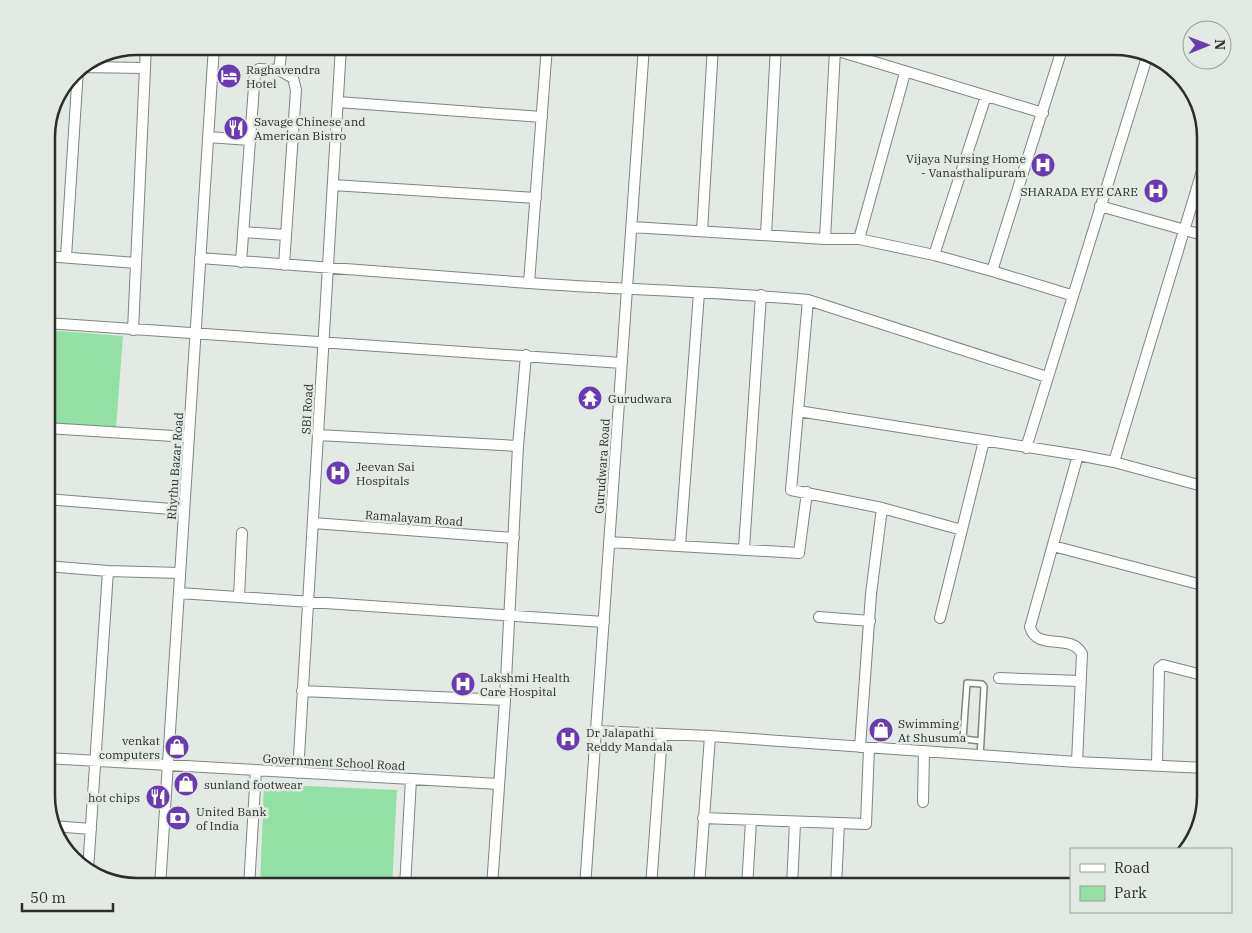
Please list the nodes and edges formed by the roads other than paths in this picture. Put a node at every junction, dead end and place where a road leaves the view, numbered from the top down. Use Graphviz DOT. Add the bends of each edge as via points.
graph roads {
  1 [pos="145,55"];
  2 [pos="213,55"];
  3 [pos="281,55"];
  4 [pos="341,55"];
  5 [pos="546,55"];
  6 [pos="643,55"];
  7 [pos="712,55"];
  8 [pos="776,55"];
  9 [pos="836,55"];
  10 [pos="851,55"];
  11 [pos="1059,55"];
  12 [pos="1146,61"];
  13 [pos="93,68"];
  14 [pos="144,68"];
  15 [pos="279,70"];
  16 [pos="905,73"];
  17 [pos="79,79"];
  18 [pos="986,96"];
  19 [pos="338,102"];
  20 [pos="1043,113"];
  21 [pos="542,117"];
  22 [pos="208,137"];
  23 [pos="250,140"];
  24 [pos="333,185"];
  25 [pos="1197,186"];
  26 [pos="536,198"];
  27 [pos="1100,206"];
  28 [pos="632,227"];
  29 [pos="1183,229"];
  30 [pos="243,232"];
  31 [pos="702,232"];
  32 [pos="1197,233"];
  33 [pos="286,235"];
  34 [pos="766,236"];
  35 [pos="825,239"];
  36 [pos="859,239"];
  37 [pos="934,255"];
  38 [pos="55,256"];
  39 [pos="66,257"];
  40 [pos="200,258"];
  41 [pos="240,262"];
  42 [pos="136,263"];
  43 [pos="284,265"];
  44 [pos="328,269"];
  45 [pos="992,271"];
  46 [pos="529,283"];
  47 [pos="627,290"];
  48 [pos="698,293"];
  49 [pos="761,295"];
  50 [pos="1071,295"];
  51 [pos="808,300"];
  52 [pos="55,324"];
  53 [pos="134,330"];
  54 [pos="196,334"];
  55 [pos="324,341"];
  56 [pos="526,355"];
  57 [pos="622,363"];
  58 [pos="1047,377"];
  59 [pos="798,411"];
  60 [pos="55,429"];
  61 [pos="318,435"];
  62 [pos="189,437"];
  63 [pos="984,440"];
  64 [pos="518,446"];
  65 [pos="1026,448"];
  66 [pos="1078,455"];
  67 [pos="1114,462"];
  68 [pos="1197,485"];
  69 [pos="807,492"];
  70 [pos="55,500"];
  71 [pos="882,508"];
  72 [pos="184,510"];
  73 [pos="313,523"];
  74 [pos="962,530"];
  75 [pos="242,533"];
  76 [pos="514,538"];
  77 [pos="610,542"];
  78 [pos="680,546"];
  79 [pos="1054,546"];
  80 [pos="744,548"];
  81 [pos="55,567"];
  82 [pos="108,571"];
  83 [pos="180,572"];
  84 [pos="1197,584"];
  85 [pos="179,593"];
  86 [pos="239,597"];
  87 [pos="308,602"];
  88 [pos="508,615"];
  89 [pos="819,617"];
  90 [pos="940,618"];
  91 [pos="870,621"];
  92 [pos="604,622"];
  93 [pos="1197,674"];
  94 [pos="999,678"];
  95 [pos="1080,681"];
  96 [pos="302,691"];
  97 [pos="505,700"];
  98 [pos="596,732"];
  99 [pos="662,735"];
  100 [pos="710,736"];
  101 [pos="981,741"];
  102 [pos="865,747"];
  103 [pos="924,751"];
  104 [pos="980,755"];
  105 [pos="55,759"];
  106 [pos="96,762"];
  107 [pos="1077,762"];
  108 [pos="1157,764"];
  109 [pos="168,766"];
  110 [pos="1197,767"];
  111 [pos="256,770"];
  112 [pos="298,773"];
  113 [pos="411,779"];
  114 [pos="499,784"];
  115 [pos="923,802"];
  116 [pos="704,818"];
  117 [pos="751,821"];
  118 [pos="795,823"];
  119 [pos="839,823"];
  120 [pos="61,827"];
  121 [pos="91,829"];
  122 [pos="89,862"];
  123 [pos="161,878"];
  124 [pos="250,878"];
  125 [pos="406,878"];
  126 [pos="493,878"];
  127 [pos="586,878"];
  128 [pos="652,878"];
  129 [pos="700,878"];
  130 [pos="748,878"];
  131 [pos="792,878"];
  132 [pos="836,878"];
  1 -- 14 [label="street"];
  2 -- 22 [label="street, Rhythu Bazar Road"];
  3 -- 15 [label="street"];
  4 -- 19 [label="street, SBI Road"];
  5 -- 21 [label="street"];
  6 -- 28 [label="street, Gurudwara Road"];
  7 -- 31 [label="street"];
  8 -- 34 [label="street"];
  9 -- 35 [label="street"];
  10 -- 16 [label="street"];
  11 -- 20 [label="street"];
  12 -- 27 [label="street"];
  13 -- 14 [label="street"];
  14 -- 42 [label="street"];
  15 -- 23 [label="street" via="256,70"];
  15 -- 33 [label="street" via="292,78 296,90"];
  16 -- 18 [label="street"];
  16 -- 36 [label="street"];
  17 -- 39 [label="street"];
  18 -- 20 [label="street"];
  18 -- 37 [label="street"];
  19 -- 21 [label="street"];
  19 -- 24 [label="street, SBI Road"];
  20 -- 45 [label="street"];
  21 -- 26 [label="street"];
  22 -- 23 [label="street"];
  22 -- 40 [label="street, Rhythu Bazar Road"];
  23 -- 30 [label="street"];
  24 -- 26 [label="street"];
  24 -- 44 [label="street, SBI Road"];
  25 -- 29 [label="street"];
  26 -- 46 [label="street"];
  27 -- 29 [label="street"];
  27 -- 50 [label="street"];
  28 -- 31 [label="street"];
  28 -- 47 [label="street, Gurudwara Road"];
  29 -- 32 [label="street"];
  29 -- 67 [label="street"];
  30 -- 33 [label="street"];
  30 -- 41 [label="street"];
  31 -- 34 [label="street"];
  33 -- 43 [label="street"];
  34 -- 35 [label="street"];
  35 -- 36 [label="street"];
  36 -- 37 [label="street"];
  37 -- 45 [label="street"];
  38 -- 39 [label="street"];
  39 -- 42 [label="street"];
  40 -- 41 [label="street"];
  40 -- 54 [label="street, Rhythu Bazar Road"];
  41 -- 43 [label="street"];
  42 -- 53 [label="street"];
  43 -- 44 [label="street"];
  44 -- 46 [label="street"];
  44 -- 55 [label="street, SBI Road"];
  45 -- 50 [label="street"];
  46 -- 47 [label="street"];
  47 -- 48 [label="street"];
  47 -- 57 [label="street, Gurudwara Road"];
  48 -- 49 [label="street"];
  48 -- 78 [label="street"];
  49 -- 51 [label="street"];
  49 -- 80 [label="street"];
  50 -- 58 [label="street"];
  51 -- 58 [label="street"];
  51 -- 59 [label="street"];
  52 -- 53 [label="street"];
  53 -- 54 [label="street"];
  54 -- 55 [label="street"];
  54 -- 62 [label="street, Rhythu Bazar Road"];
  55 -- 56 [label="street"];
  55 -- 61 [label="street, SBI Road"];
  56 -- 57 [label="street"];
  56 -- 64 [label="street"];
  57 -- 77 [label="street, Gurudwara Road"];
  58 -- 65 [label="street"];
  59 -- 63 [label="street"];
  59 -- 69 [label="street" via="791,490"];
  60 -- 62 [label="street"];
  61 -- 64 [label="street"];
  61 -- 73 [label="street, SBI Road"];
  62 -- 72 [label="street, Rhythu Bazar Road"];
  63 -- 65 [label="street"];
  63 -- 74 [label="street"];
  64 -- 76 [label="street"];
  65 -- 66 [label="street"];
  66 -- 67 [label="street"];
  66 -- 79 [label="street"];
  67 -- 68 [label="street"];
  69 -- 71 [label="street"];
  69 -- 80 [label="street" via="799,553"];
  70 -- 72 [label="street"];
  71 -- 74 [label="street"];
  71 -- 91 [label="street" via="870,594"];
  72 -- 83 [label="street, Rhythu Bazar Road"];
  73 -- 76 [label="street, Ramalayam Road"];
  73 -- 87 [label="street, SBI Road"];
  74 -- 90 [label="street"];
  75 -- 86 [label="street"];
  76 -- 88 [label="street"];
  77 -- 78 [label="street"];
  77 -- 92 [label="street, Gurudwara Road"];
  78 -- 80 [label="street"];
  79 -- 84 [label="street"];
  79 -- 95 [label="street" via="1030,627 1032,635 1039,640 1072,643 1079,647 1082,654"];
  81 -- 82 [label="street"];
  82 -- 83 [label="street"];
  82 -- 106 [label="street"];
  83 -- 85 [label="street, Rhythu Bazar Road"];
  85 -- 86 [label="street"];
  85 -- 109 [label="street, Rhythu Bazar Road"];
  86 -- 87 [label="street"];
  87 -- 88 [label="street"];
  87 -- 96 [label="street, SBI Road"];
  88 -- 92 [label="street"];
  88 -- 97 [label="street"];
  89 -- 91 [label="street"];
  91 -- 102 [label="street"];
  92 -- 98 [label="street, Gurudwara Road"];
  93 -- 108 [label="street" via="1163,665 1159,668"];
  94 -- 95 [label="street"];
  95 -- 107 [label="street"];
  96 -- 97 [label="street"];
  96 -- 112 [label="street, SBI Road"];
  97 -- 114 [label="street"];
  98 -- 99 [label="street"];
  98 -- 127 [label="street, Gurudwara Road"];
  99 -- 100 [label="street"];
  99 -- 128 [label="street"];
  100 -- 102 [label="street"];
  100 -- 116 [label="street"];
  101 -- 101 [label="lane" via="984,686 967,683 963,739"];
  101 -- 104 [label="lane"];
  102 -- 103 [label="street"];
  102 -- 119 [label="street" via="866,824"];
  103 -- 104 [label="street"];
  103 -- 115 [label="street"];
  104 -- 107 [label="street"];
  105 -- 106 [label="street, Government School Road"];
  106 -- 109 [label="street, Government School Road"];
  106 -- 121 [label="street"];
  107 -- 108 [label="street"];
  108 -- 110 [label="street"];
  109 -- 111 [label="street, Government School Road"];
  109 -- 123 [label="street, Rhythu Bazar Road"];
  111 -- 112 [label="street, Government School Road"];
  111 -- 124 [label="street"];
  112 -- 113 [label="street, Government School Road"];
  113 -- 114 [label="street, Government School Road"];
  113 -- 125 [label="street"];
  114 -- 126 [label="street"];
  116 -- 117 [label="street"];
  116 -- 129 [label="street"];
  117 -- 118 [label="street"];
  117 -- 130 [label="street"];
  118 -- 119 [label="street"];
  118 -- 131 [label="street"];
  119 -- 132 [label="street"];
  120 -- 121 [label="street"];
  121 -- 122 [label="street"];
}
